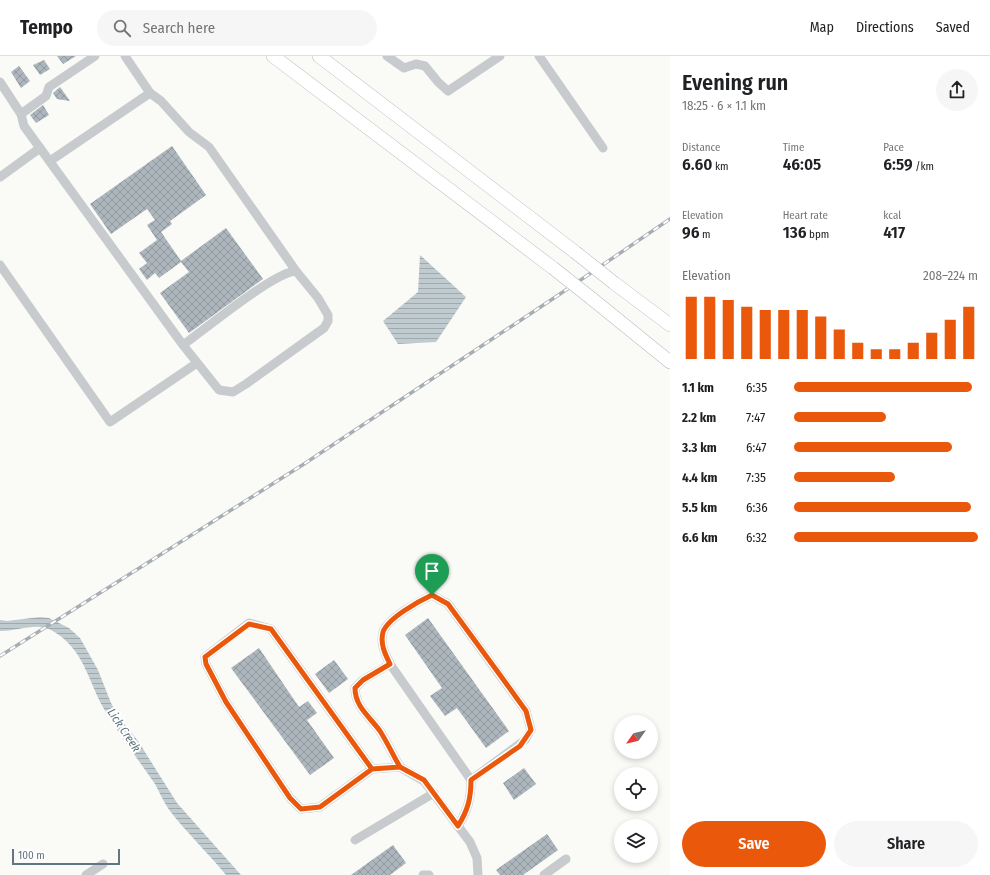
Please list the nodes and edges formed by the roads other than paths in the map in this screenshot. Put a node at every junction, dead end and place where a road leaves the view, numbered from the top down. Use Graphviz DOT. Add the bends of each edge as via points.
graph roads {
  1 [pos="95,56"];
  2 [pos="125,56"];
  3 [pos="273,56"];
  4 [pos="318,56"];
  5 [pos="387,56"];
  6 [pos="419,56"];
  7 [pos="500,56"];
  8 [pos="539,56"];
  9 [pos="424,66"];
  10 [pos="0,82"];
  11 [pos="150,93"];
  12 [pos="21,114"];
  13 [pos="40,148"];
  14 [pos="603,148"];
  15 [pos="50,162"];
  16 [pos="0,177"];
  17 [pos="0,265"];
  18 [pos="296,271"];
  19 [pos="670,325"];
  20 [pos="183,345"];
  21 [pos="670,362"];
  22 [pos="197,363"];
  23 [pos="390,664"];
  24 [pos="400,767"];
  25 [pos="372,769"];
  26 [pos="471,780"];
  27 [pos="432,791"];
  28 [pos="458,826"];
  29 [pos="355,840"];
  30 [pos="566,859"];
  31 [pos="103,864"];
  32 [pos="86,875"];
  33 [pos="422,875"];
  34 [pos="429,875"];
  35 [pos="478,875"];
  36 [pos="544,875"];
  1 -- 12 [label="street" via="49,87 46,96"];
  2 -- 11 [label="street"];
  3 -- 21 [label="highway, bridge" via="553,268"];
  4 -- 19 [label="highway, bridge"];
  5 -- 9 [label="street" via="404,68 416,64"];
  6 -- 9 [label="street"];
  7 -- 9 [label="street" via="448,91"];
  8 -- 14 [label="street"];
  10 -- 12 [label="street"];
  11 -- 15 [label="street"];
  11 -- 18 [label="street" via="161,101 189,132 209,147"];
  12 -- 13 [label="street" via="24,126"];
  13 -- 15 [label="street"];
  13 -- 16 [label="street"];
  15 -- 20 [label="street"];
  17 -- 22 [label="street" via="110,422"];
  18 -- 20 [label="street" via="289,271 268,283"];
  18 -- 22 [label="street" via="328,315 324,328 233,392 219,390"];
  20 -- 22 [label="street"];
  23 -- 24 [label="street" via="363,680 355,688 355,696"];
  23 -- 26 [label="street"];
  23 -- 26 [label="street" via="382,649 384,632 396,617 415,603 432,595 448,604 526,711 531,730 525,740"];
  24 -- 25 [label="street"];
  24 -- 27 [label="street" via="424,780"];
  25 -- 25 [label="street" via="271,629 249,624 205,657 206,664 226,702 290,798 301,809 320,807"];
  26 -- 28 [label="street" via="471,796 466,813"];
  27 -- 28 [label="street"];
  27 -- 29 [label="street"];
  28 -- 35 [label="street" via="476,854"];
  30 -- 36 [label="street"];
  31 -- 32 [label="street"];
  33 -- 34 [label="street"];
}
